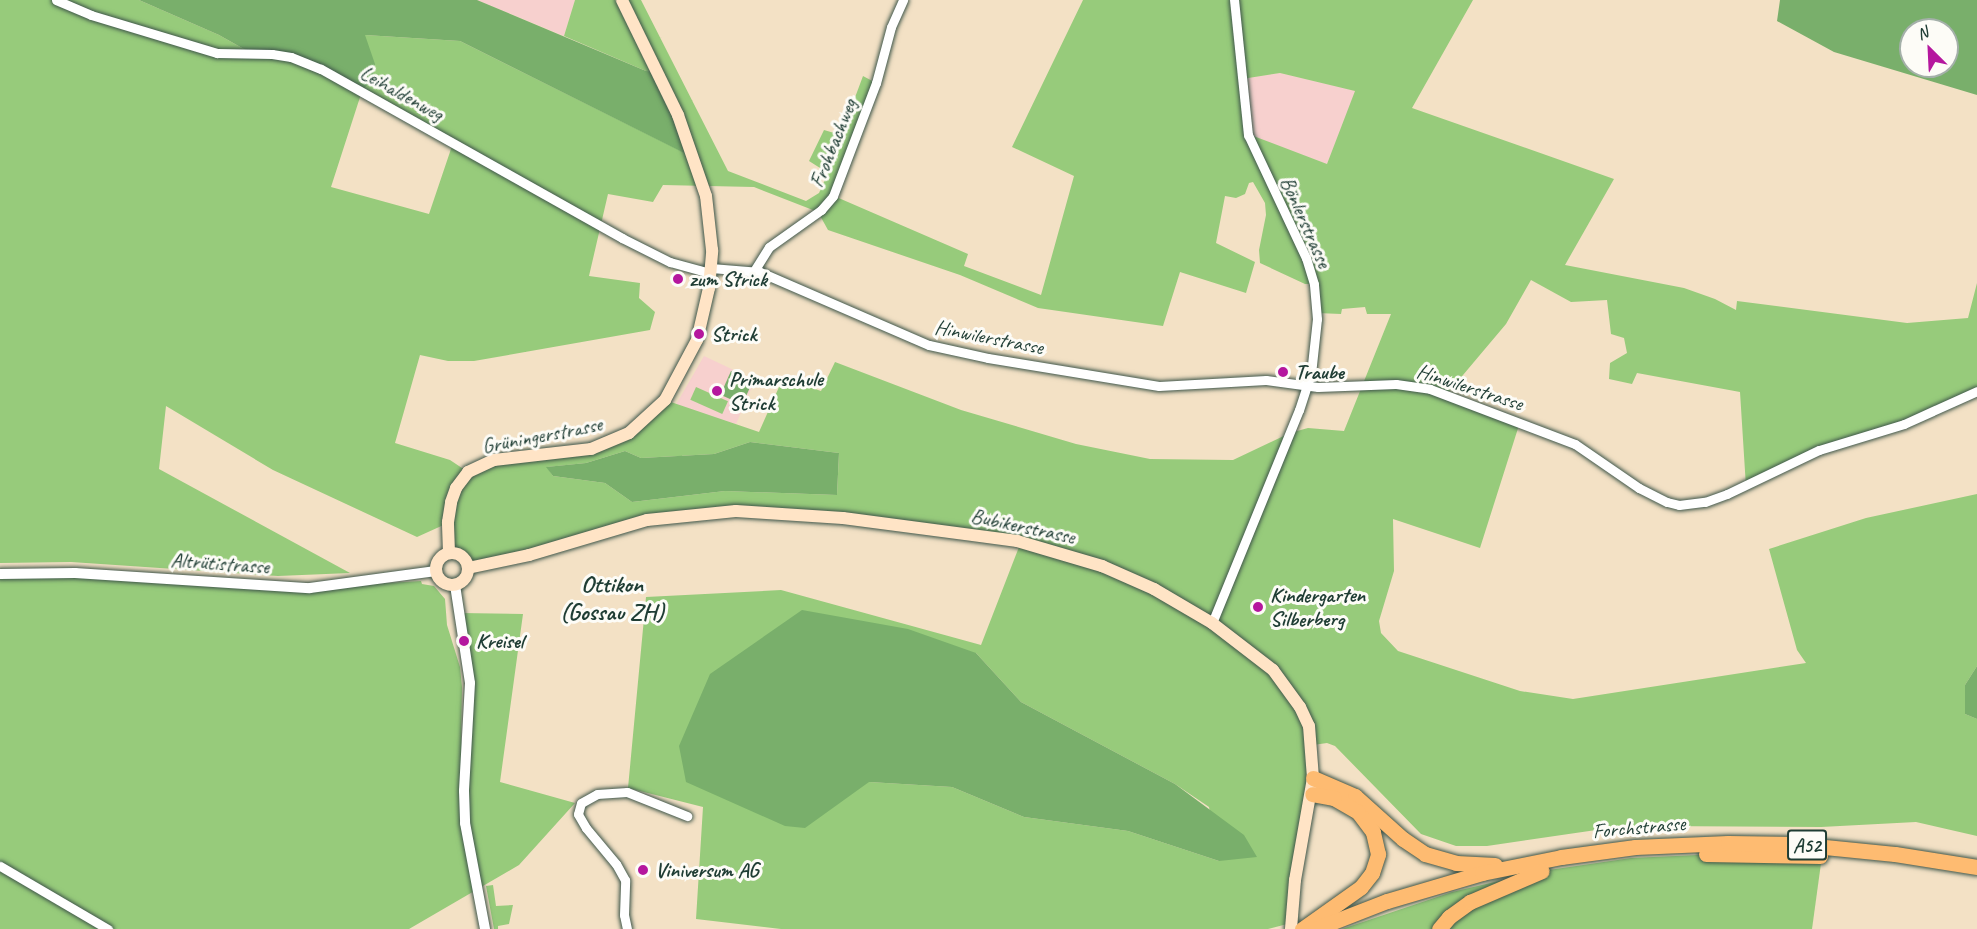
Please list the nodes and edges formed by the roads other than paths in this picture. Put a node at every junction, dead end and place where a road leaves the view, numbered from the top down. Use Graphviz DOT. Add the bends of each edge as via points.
graph roads {
  1 [pos="56,0"];
  2 [pos="622,0"];
  3 [pos="903,0"];
  4 [pos="1234,0"];
  5 [pos="711,270"];
  6 [pos="754,271"];
  7 [pos="1308,386"];
  8 [pos="1977,390"];
  9 [pos="449,554"];
  10 [pos="468,568"];
  11 [pos="436,571"];
  12 [pos="0,574"];
  13 [pos="454,585"];
  14 [pos="1212,623"];
  15 [pos="1313,778"];
  16 [pos="1312,794"];
  17 [pos="687,816"];
  18 [pos="1516,865"];
  19 [pos="0,866"];
  20 [pos="1977,867"];
  21 [pos="1542,871"];
  22 [pos="1977,878"];
  23 [pos="1294,927"];
  24 [pos="108,929"];
  25 [pos="485,929"];
  26 [pos="627,929"];
  27 [pos="1315,929"];
  28 [pos="1342,929"];
  29 [pos="1439,929"];
  1 -- 5 [label="street, Leihaldenweg" via="91,15 217,53 282,55 321,69 622,238 670,262"];
  2 -- 5 [label="main road, Grüningerstrasse" via="659,72 694,158 710,220"];
  3 -- 6 [label="street, Frohbachweg" via="833,196 824,208 769,248"];
  4 -- 7 [label="street, Bönlerstrasse" via="1248,135 1299,242 1314,284 1317,319"];
  5 -- 6 [label="street, Hinwilerstrasse"];
  5 -- 9 [label="main road, Grüningerstrasse" via="697,340 659,407 638,427 601,447 494,460 473,469 460,482 451,502"];
  6 -- 7 [label="street, Hinwilerstrasse" via="955,353 1153,385 1200,386 1259,380"];
  7 -- 8 [label="street, Hinwilerstrasse" via="1396,384 1447,394 1575,444 1639,488 1679,505 1727,494 1819,450 1898,426"];
  7 -- 14 [label="street, Bönlerstrasse"];
  9 -- 10 [label="main road" via="459,554"];
  9 -- 11 [label="main road" via="438,562"];
  10 -- 13 [label="main road" via="465,579"];
  10 -- 14 [label="main road, Bubikerstrasse" via="529,555 647,520 736,511 791,513 951,531 1066,553 1154,589"];
  11 -- 12 [label="street, Altrütistrasse" via="310,588 75,573"];
  11 -- 13 [label="main road" via="443,582"];
  13 -- 25 [label="street" via="470,683 465,824"];
  14 -- 15 [label="main road, Bubikerstrasse" via="1273,670 1295,699 1309,726"];
  15 -- 16 [label="main road, Bubikerstrasse"];
  15 -- 18 [label="highway" via="1355,796 1403,839 1432,856 1461,863"];
  16 -- 23 [label="main road, Bubikerstrasse" via="1298,865"];
  16 -- 23 [label="highway" via="1334,798 1359,812 1373,832 1378,854 1361,887"];
  17 -- 26 [label="street" via="627,792 597,794 581,803 578,814 586,828 625,880"];
  18 -- 20 [label="highway, Forchstrasse / A52" via="1627,848 1728,843 1862,850"];
  18 -- 27 [label="highway, Forchstrasse / A52" via="1413,892"];
  19 -- 24 [label="street"];
  21 -- 22 [label="highway, Forchstrasse / A52" via="1631,858 1742,853 1850,859"];
  21 -- 28 [label="highway, Forchstrasse / A52" via="1443,894"];
  21 -- 29 [label="highway" via="1470,902"];
}
